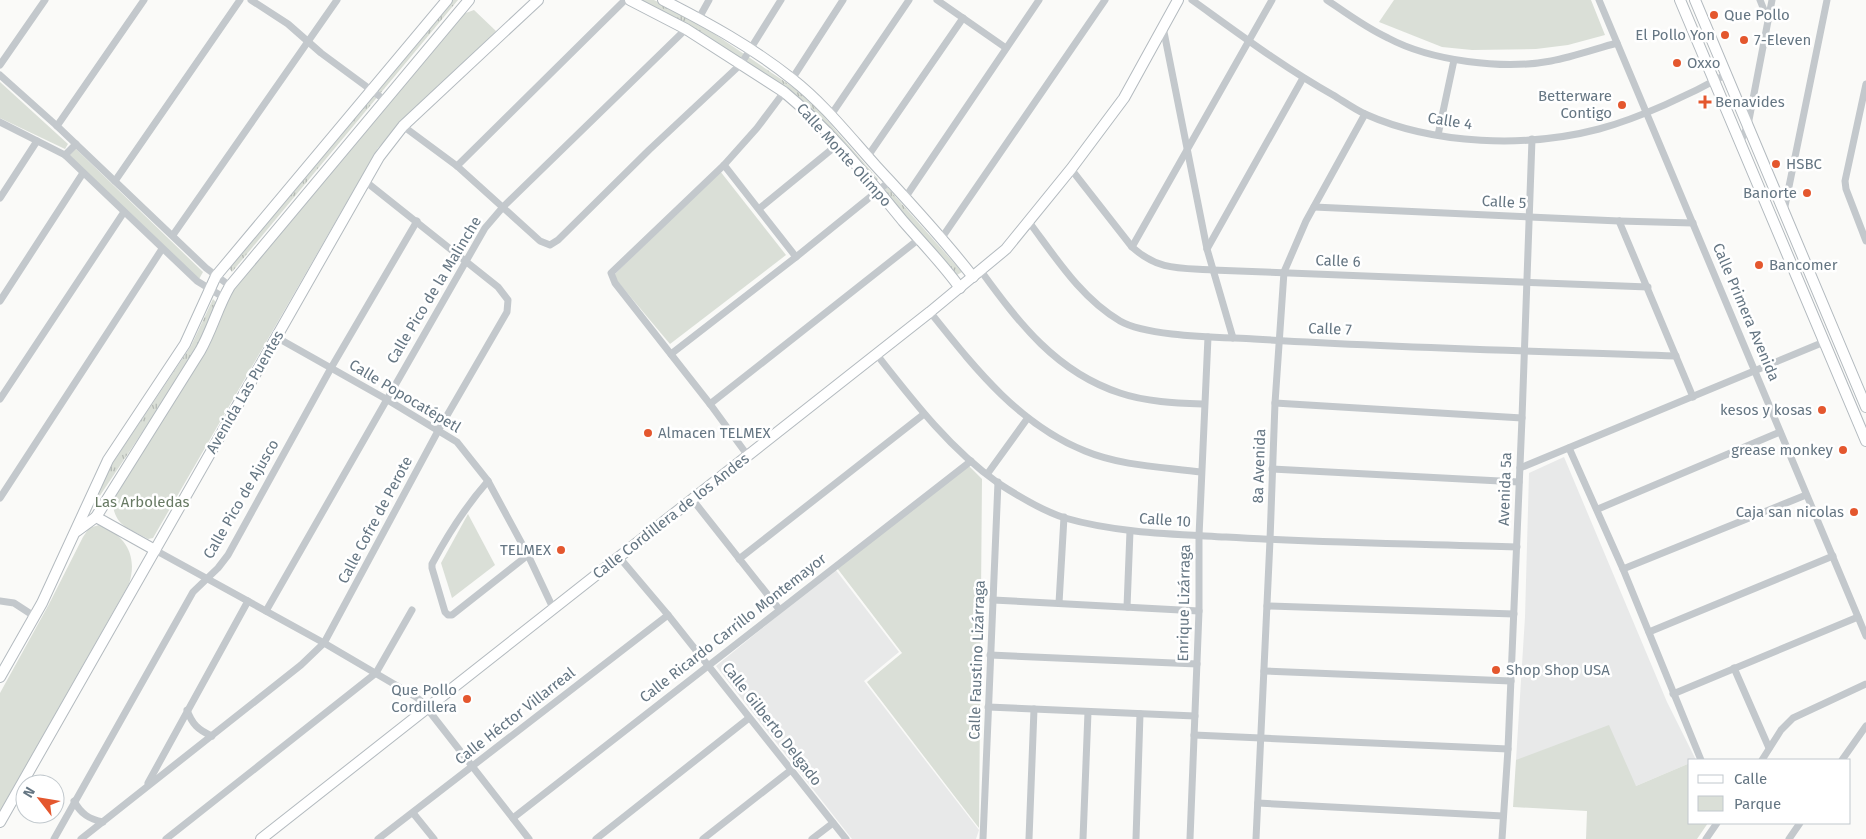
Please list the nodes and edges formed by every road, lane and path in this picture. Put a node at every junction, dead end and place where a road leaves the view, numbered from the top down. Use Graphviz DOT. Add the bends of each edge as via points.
graph roads {
  1 [pos="45,0"];
  2 [pos="144,0"];
  3 [pos="240,0"];
  4 [pos="251,0"];
  5 [pos="337,0"];
  6 [pos="447,0"];
  7 [pos="469,0"];
  8 [pos="538,0"];
  9 [pos="624,0"];
  10 [pos="630,0"];
  11 [pos="663,0"];
  12 [pos="709,0"];
  13 [pos="781,0"];
  14 [pos="843,0"];
  15 [pos="909,0"];
  16 [pos="937,0"];
  17 [pos="1039,0"];
  18 [pos="1105,0"];
  19 [pos="1178,0"];
  20 [pos="1192,0"];
  21 [pos="1272,0"];
  22 [pos="1327,0"];
  23 [pos="1599,0"];
  24 [pos="1680,0"];
  25 [pos="1695,0"];
  26 [pos="1760,0"];
  27 [pos="1772,0"];
  28 [pos="1827,0"];
  29 [pos="699,18"];
  30 [pos="963,18"];
  31 [pos="1768,20"];
  32 [pos="1163,27"];
  33 [pos="686,29"];
  34 [pos="308,41"];
  35 [pos="1248,41"];
  36 [pos="1617,43"];
  37 [pos="1006,48"];
  38 [pos="750,49"];
  39 [pos="1454,60"];
  40 [pos="741,64"];
  41 [pos="0,65"];
  42 [pos="1728,74"];
  43 [pos="0,75"];
  44 [pos="1303,78"];
  45 [pos="792,79"];
  46 [pos="1714,82"];
  47 [pos="1866,84"];
  48 [pos="372,90"];
  49 [pos="784,92"];
  50 [pos="386,100"];
  51 [pos="1865,101"];
  52 [pos="1646,112"];
  53 [pos="1365,114"];
  54 [pos="831,115"];
  55 [pos="0,122"];
  56 [pos="1748,125"];
  57 [pos="57,126"];
  58 [pos="403,126"];
  59 [pos="1438,135"];
  60 [pos="1532,139"];
  61 [pos="37,140"];
  62 [pos="1740,143"];
  63 [pos="76,144"];
  64 [pos="837,145"];
  65 [pos="1188,150"];
  66 [pos="65,155"];
  67 [pos="868,156"];
  68 [pos="724,165"];
  69 [pos="457,166"];
  70 [pos="1072,169"];
  71 [pos="84,173"];
  72 [pos="115,181"];
  73 [pos="365,181"];
  74 [pos="890,181"];
  75 [pos="878,191"];
  76 [pos="0,198"];
  77 [pos="905,198"];
  78 [pos="503,207"];
  79 [pos="1314,207"];
  80 [pos="760,208"];
  81 [pos="1784,211"];
  82 [pos="124,212"];
  83 [pos="1529,217"];
  84 [pos="417,221"];
  85 [pos="1619,221"];
  86 [pos="1029,222"];
  87 [pos="1693,223"];
  88 [pos="173,235"];
  89 [pos="919,239"];
  90 [pos="941,239"];
  91 [pos="1866,241"];
  92 [pos="1132,247"];
  93 [pos="162,249"];
  94 [pos="1207,249"];
  95 [pos="796,257"];
  96 [pos="466,261"];
  97 [pos="1212,270"];
  98 [pos="1284,272"];
  99 [pos="977,274"];
  100 [pos="216,276"];
  101 [pos="1527,283"];
  102 [pos="230,286"];
  103 [pos="960,288"];
  104 [pos="1648,288"];
  105 [pos="210,289"];
  106 [pos="223,297"];
  107 [pos="0,301"];
  108 [pos="930,312"];
  109 [pos="276,337"];
  110 [pos="1208,337"];
  111 [pos="1233,338"];
  112 [pos="1278,341"];
  113 [pos="1824,342"];
  114 [pos="1524,350"];
  115 [pos="671,354"];
  116 [pos="877,355"];
  117 [pos="1676,356"];
  118 [pos="331,368"];
  119 [pos="1756,371"];
  120 [pos="1693,397"];
  121 [pos="0,399"];
  122 [pos="386,399"];
  123 [pos="1274,403"];
  124 [pos="710,404"];
  125 [pos="1204,404"];
  126 [pos="1866,407"];
  127 [pos="924,414"];
  128 [pos="1522,418"];
  129 [pos="1027,419"];
  130 [pos="438,431"];
  131 [pos="1780,432"];
  132 [pos="1866,441"];
  133 [pos="1569,448"];
  134 [pos="748,456"];
  135 [pos="971,461"];
  136 [pos="1520,468"];
  137 [pos="1272,470"];
  138 [pos="1202,472"];
  139 [pos="988,473"];
  140 [pos="488,481"];
  141 [pos="998,482"];
  142 [pos="1519,482"];
  143 [pos="1806,495"];
  144 [pos="0,498"];
  145 [pos="692,499"];
  146 [pos="1598,509"];
  147 [pos="96,516"];
  148 [pos="1064,517"];
  149 [pos="76,531"];
  150 [pos="1130,531"];
  151 [pos="1199,536"];
  152 [pos="1270,540"];
  153 [pos="1517,547"];
  154 [pos="154,550"];
  155 [pos="528,555"];
  156 [pos="1833,556"];
  157 [pos="619,557"];
  158 [pos="739,559"];
  159 [pos="1624,569"];
  160 [pos="207,578"];
  161 [pos="992,600"];
  162 [pos="0,601"];
  163 [pos="248,601"];
  164 [pos="1059,603"];
  165 [pos="1267,606"];
  166 [pos="553,608"];
  167 [pos="1127,608"];
  168 [pos="779,609"];
  169 [pos="412,610"];
  170 [pos="1199,610"];
  171 [pos="266,611"];
  172 [pos="1514,614"];
  173 [pos="668,615"];
  174 [pos="34,616"];
  175 [pos="1858,617"];
  176 [pos="1649,632"];
  177 [pos="1866,636"];
  178 [pos="324,643"];
  179 [pos="990,656"];
  180 [pos="1197,664"];
  181 [pos="709,666"];
  182 [pos="1734,668"];
  183 [pos="1264,672"];
  184 [pos="376,673"];
  185 [pos="0,677"];
  186 [pos="1510,681"];
  187 [pos="1866,684"];
  188 [pos="1673,694"];
  189 [pos="988,706"];
  190 [pos="427,709"];
  191 [pos="1034,709"];
  192 [pos="187,710"];
  193 [pos="1088,712"];
  194 [pos="1140,714"];
  195 [pos="1195,716"];
  196 [pos="750,718"];
  197 [pos="1866,726"];
  198 [pos="1194,735"];
  199 [pos="212,736"];
  200 [pos="1261,739"];
  201 [pos="1770,748"];
  202 [pos="1508,749"];
  203 [pos="1701,759"];
  204 [pos="1766,759"];
  205 [pos="1843,759"];
  206 [pos="472,766"];
  207 [pos="791,770"];
  208 [pos="147,786"];
  209 [pos="74,802"];
  210 [pos="1258,803"];
  211 [pos="413,813"];
  212 [pos="1503,816"];
  213 [pos="513,818"];
  214 [pos="0,822"];
  215 [pos="103,822"];
  216 [pos="833,823"];
  217 [pos="1716,824"];
  218 [pos="1799,824"];
  219 [pos="54,839"];
  220 [pos="81,839"];
  221 [pos="166,839"];
  222 [pos="261,839"];
  223 [pos="378,839"];
  224 [pos="434,839"];
  225 [pos="529,839"];
  226 [pos="596,839"];
  227 [pos="703,839"];
  228 [pos="812,839"];
  229 [pos="846,839"];
  230 [pos="983,839"];
  231 [pos="1029,839"];
  232 [pos="1083,839"];
  233 [pos="1136,839"];
  234 [pos="1190,839"];
  235 [pos="1256,839"];
  236 [pos="1502,839"];
  237 [pos="1706,839"];
  238 [pos="1789,839"];
  1 -- 41 [label="street"];
  2 -- 57 [label="street"];
  3 -- 72 [label="street"];
  4 -- 34 [label="street"];
  5 -- 34 [label="street"];
  6 -- 48 [label="street"];
  7 -- 50 [label="street"];
  8 -- 58 [label="street, Avenida Las Puentes"];
  9 -- 69 [label="street"];
  10 -- 33 [label="street, Calle Monte Olimpo"];
  11 -- 29 [label="street, Calle Monte Olimpo"];
  12 -- 29 [label="street"];
  13 -- 38 [label="street"];
  14 -- 45 [label="street"];
  15 -- 54 [label="street"];
  16 -- 30 [label="street"];
  17 -- 37 [label="street"];
  18 -- 90 [label="street"];
  19 -- 32 [label="street, Calle Cordillera de los Andes"];
  20 -- 35 [label="street, Calle 4"];
  21 -- 35 [label="street"];
  22 -- 39 [label="street" via="1388,39"];
  23 -- 36 [label="street, Calle Primera Avenida"];
  24 -- 46 [label="street"];
  25 -- 42 [label="street"];
  26 -- 31 [label="street"];
  27 -- 31 [label="street"];
  28 -- 81 [label="street"];
  29 -- 38 [label="street, Calle Monte Olimpo"];
  30 -- 37 [label="street"];
  30 -- 67 [label="street"];
  31 -- 56 [label="street"];
  32 -- 65 [label="street"];
  32 -- 70 [label="street, Calle Cordillera de los Andes" via="1124,98"];
  33 -- 40 [label="street, Calle Monte Olimpo"];
  33 -- 78 [label="street, Calle Pico de la Malinche"];
  34 -- 48 [label="street"];
  34 -- 88 [label="street"];
  35 -- 44 [label="street, Calle 4"];
  35 -- 65 [label="street"];
  36 -- 39 [label="street" via="1528,64"];
  36 -- 52 [label="street, Calle Primera Avenida"];
  37 -- 77 [label="street"];
  38 -- 40 [label="street"];
  38 -- 45 [label="street, Calle Monte Olimpo"];
  39 -- 59 [label="street"];
  40 -- 49 [label="street, Calle Monte Olimpo"];
  40 -- 78 [label="street" via="550,245 540,241"];
  42 -- 46 [label="street, Calle 4"];
  42 -- 56 [label="street"];
  43 -- 57 [label="street"];
  44 -- 53 [label="street, Calle 4"];
  44 -- 94 [label="street"];
  45 -- 54 [label="street, Calle Monte Olimpo"];
  46 -- 52 [label="street, Calle 4"];
  46 -- 62 [label="street"];
  47 -- 51 [label="street"];
  48 -- 50 [label="street"];
  48 -- 100 [label="street"];
  49 -- 64 [label="street, Calle Monte Olimpo"];
  49 -- 68 [label="street"];
  50 -- 102 [label="street"];
  51 -- 91 [label="street" via="1845,181"];
  52 -- 60 [label="street, Calle 4" via="1600,129"];
  52 -- 87 [label="street, Calle Primera Avenida"];
  53 -- 59 [label="street, Calle 4"];
  53 -- 79 [label="street, 8a Avenida"];
  54 -- 67 [label="street, Calle Monte Olimpo"];
  55 -- 61 [label="street"];
  56 -- 62 [label="street"];
  56 -- 81 [label="street"];
  57 -- 63 [label="street"];
  58 -- 69 [label="street"];
  58 -- 73 [label="street, Avenida Las Puentes"];
  59 -- 60 [label="street, Calle 4" via="1490,140"];
  60 -- 83 [label="street, Avenida 5a"];
  61 -- 66 [label="street"];
  61 -- 76 [label="street"];
  62 -- 113 [label="street"];
  63 -- 66 [label="street"];
  63 -- 72 [label="street"];
  64 -- 75 [label="street, Calle Monte Olimpo"];
  64 -- 80 [label="street"];
  65 -- 92 [label="street"];
  65 -- 94 [label="street"];
  66 -- 71 [label="street"];
  67 -- 74 [label="street, Calle Monte Olimpo"];
  68 -- 80 [label="street"];
  68 -- 115 [label="street" via="611,276"];
  69 -- 78 [label="street"];
  70 -- 86 [label="street, Calle Cordillera de los Andes"];
  70 -- 92 [label="street, Calle 6"];
  71 -- 82 [label="street"];
  71 -- 107 [label="street"];
  72 -- 88 [label="street"];
  73 -- 84 [label="street, Calle Cofre de Perote"];
  73 -- 109 [label="street, Avenida Las Puentes"];
  74 -- 75 [label="street"];
  74 -- 77 [label="street, Calle Monte Olimpo"];
  75 -- 89 [label="street, Calle Monte Olimpo"];
  75 -- 95 [label="street"];
  77 -- 90 [label="street, Calle Monte Olimpo"];
  78 -- 96 [label="street, Calle Pico de la Malinche" via="485,228"];
  79 -- 83 [label="street, Calle 5"];
  79 -- 98 [label="street, 8a Avenida"];
  80 -- 95 [label="street"];
  81 -- 126 [label="street"];
  82 -- 93 [label="street"];
  82 -- 121 [label="street"];
  83 -- 85 [label="street, Calle 5"];
  83 -- 101 [label="street, Avenida 5a"];
  84 -- 96 [label="street, Calle Cofre de Perote"];
  84 -- 118 [label="street, Calle Pico de Ajusco"];
  85 -- 87 [label="street, Calle 5"];
  85 -- 104 [label="street"];
  86 -- 99 [label="street, Calle Cordillera de los Andes" via="1006,249"];
  86 -- 110 [label="street, Calle 7" via="1083,291 1121,322 1152,331"];
  87 -- 119 [label="street, Calle Primera Avenida"];
  88 -- 100 [label="street"];
  89 -- 103 [label="street, Calle Monte Olimpo"];
  89 -- 124 [label="street"];
  90 -- 99 [label="street, Calle Monte Olimpo"];
  92 -- 97 [label="street, Calle 6" via="1143,257 1164,267"];
  93 -- 105 [label="street"];
  93 -- 144 [label="street"];
  94 -- 97 [label="street"];
  95 -- 115 [label="street"];
  96 -- 122 [label="street, Calle Pico de la Malinche"];
  96 -- 130 [label="street, Calle Cofre de Perote" via="502,291 508,300 508,308"];
  97 -- 98 [label="street, Calle 6"];
  97 -- 111 [label="street"];
  98 -- 101 [label="street, Calle 6"];
  98 -- 112 [label="street, 8a Avenida"];
  99 -- 103 [label="street, Calle Cordillera de los Andes"];
  99 -- 125 [label="street" via="1037,342 1059,361 1102,387 1158,400"];
  100 -- 102 [label="street"];
  100 -- 105 [label="street"];
  101 -- 104 [label="street, Calle 6"];
  101 -- 114 [label="street, Avenida 5a"];
  102 -- 106 [label="street"];
  103 -- 108 [label="street, Calle Cordillera de los Andes"];
  104 -- 117 [label="street"];
  105 -- 106 [label="street"];
  105 -- 149 [label="street" via="185,344 108,460"];
  106 -- 147 [label="street" via="200,351"];
  108 -- 116 [label="street, Calle Cordillera de los Andes"];
  108 -- 129 [label="street" via="968,360"];
  109 -- 118 [label="street, Calle Popocatépetl"];
  109 -- 154 [label="street, Avenida Las Puentes"];
  110 -- 111 [label="street, Calle 7"];
  110 -- 125 [label="street, Enrique Lizárraga"];
  111 -- 112 [label="street, Calle 7"];
  112 -- 114 [label="street, Calle 7"];
  112 -- 123 [label="street, 8a Avenida"];
  113 -- 119 [label="street"];
  113 -- 132 [label="street"];
  114 -- 117 [label="street, Calle 7"];
  114 -- 128 [label="street, Avenida 5a"];
  115 -- 124 [label="street"];
  116 -- 127 [label="street, Calle 10"];
  116 -- 134 [label="street, Calle Cordillera de los Andes"];
  117 -- 120 [label="street"];
  118 -- 122 [label="street, Calle Popocatépetl"];
  118 -- 160 [label="street, Calle Pico de Ajusco" via="228,555"];
  119 -- 120 [label="street"];
  119 -- 131 [label="street, Calle Primera Avenida"];
  120 -- 133 [label="street"];
  122 -- 130 [label="street, Calle Popocatépetl"];
  122 -- 171 [label="street, Calle Pico de la Malinche"];
  123 -- 128 [label="street"];
  123 -- 137 [label="street, 8a Avenida"];
  124 -- 134 [label="street"];
  125 -- 138 [label="street, Enrique Lizárraga"];
  127 -- 135 [label="street, Calle 10"];
  127 -- 158 [label="street"];
  128 -- 136 [label="street, Avenida 5a"];
  129 -- 138 [label="street" via="1054,436 1101,456"];
  129 -- 139 [label="street"];
  130 -- 140 [label="street, Calle Popocatépetl" via="457,442"];
  130 -- 178 [label="street, Calle Cofre de Perote"];
  131 -- 143 [label="street, Calle Primera Avenida"];
  131 -- 146 [label="street"];
  133 -- 136 [label="street"];
  133 -- 146 [label="street"];
  134 -- 145 [label="street, Calle Cordillera de los Andes"];
  135 -- 139 [label="street, Calle 10"];
  135 -- 168 [label="street, Calle Ricardo Carrillo Montemayor"];
  136 -- 142 [label="street, Avenida 5a"];
  137 -- 142 [label="street"];
  137 -- 152 [label="street, 8a Avenida"];
  138 -- 151 [label="street, Enrique Lizárraga"];
  139 -- 141 [label="street, Calle 10"];
  140 -- 155 [label="street, Calle Popocatépetl"];
  140 -- 155 [label="street" via="459,517 432,564 445,612 452,614"];
  141 -- 148 [label="street, Calle 10"];
  141 -- 161 [label="street, Calle Faustino Lizárraga"];
  142 -- 153 [label="street, Avenida 5a"];
  143 -- 156 [label="street, Calle Primera Avenida"];
  143 -- 159 [label="street"];
  145 -- 157 [label="street, Calle Cordillera de los Andes"];
  145 -- 158 [label="street"];
  146 -- 159 [label="street"];
  147 -- 149 [label="street"];
  147 -- 154 [label="street"];
  148 -- 150 [label="street, Calle 10"];
  148 -- 164 [label="street"];
  149 -- 174 [label="street"];
  150 -- 151 [label="street, Calle 10"];
  150 -- 167 [label="street"];
  151 -- 152 [label="street, Calle 10"];
  151 -- 170 [label="street, Enrique Lizárraga"];
  152 -- 153 [label="street, Calle 10"];
  152 -- 165 [label="street, 8a Avenida"];
  153 -- 172 [label="street, Avenida 5a"];
  154 -- 160 [label="street"];
  154 -- 214 [label="street, Avenida Las Puentes"];
  155 -- 166 [label="street, Calle Popocatépetl"];
  156 -- 175 [label="street, Calle Primera Avenida"];
  156 -- 176 [label="street"];
  157 -- 166 [label="street, Calle Cordillera de los Andes"];
  157 -- 173 [label="street, Calle Gilberto Delgado"];
  158 -- 168 [label="street"];
  159 -- 176 [label="street"];
  160 -- 163 [label="street"];
  160 -- 209 [label="street, Calle Pico de Ajusco" via="195,588"];
  161 -- 164 [label="street"];
  161 -- 179 [label="street, Calle Faustino Lizárraga"];
  162 -- 174 [label="street" via="14,603"];
  163 -- 171 [label="street"];
  163 -- 192 [label="street"];
  164 -- 167 [label="street"];
  165 -- 172 [label="street"];
  165 -- 183 [label="street, 8a Avenida"];
  166 -- 190 [label="street, Calle Cordillera de los Andes"];
  167 -- 170 [label="street"];
  168 -- 181 [label="street, Calle Ricardo Carrillo Montemayor"];
  169 -- 184 [label="street"];
  170 -- 180 [label="street, Enrique Lizárraga"];
  171 -- 178 [label="street"];
  172 -- 186 [label="street, Avenida 5a"];
  173 -- 181 [label="street, Calle Gilberto Delgado"];
  173 -- 206 [label="street, Calle Héctor Villarreal"];
  174 -- 185 [label="street"];
  175 -- 177 [label="street, Calle Primera Avenida"];
  175 -- 182 [label="street"];
  176 -- 188 [label="street"];
  178 -- 184 [label="street"];
  178 -- 199 [label="street, Calle Cofre de Perote"];
  179 -- 180 [label="street"];
  179 -- 189 [label="street, Calle Faustino Lizárraga"];
  180 -- 195 [label="street, Enrique Lizárraga"];
  181 -- 196 [label="street, Calle Gilberto Delgado"];
  181 -- 213 [label="street, Calle Ricardo Carrillo Montemayor"];
  182 -- 188 [label="street"];
  182 -- 201 [label="street"];
  183 -- 186 [label="street"];
  183 -- 200 [label="street, 8a Avenida"];
  184 -- 190 [label="street" via="416,697"];
  184 -- 221 [label="street"];
  186 -- 202 [label="street, Avenida 5a"];
  187 -- 201 [label="street" via="1794,718 1781,730"];
  188 -- 203 [label="street"];
  189 -- 191 [label="street"];
  189 -- 230 [label="street, Calle Faustino Lizárraga"];
  190 -- 206 [label="street"];
  190 -- 222 [label="street, Calle Cordillera de los Andes"];
  191 -- 193 [label="street"];
  191 -- 231 [label="street"];
  192 -- 199 [label="street" via="196,727"];
  192 -- 208 [label="street"];
  193 -- 194 [label="street"];
  193 -- 232 [label="street"];
  194 -- 195 [label="street"];
  194 -- 233 [label="street"];
  195 -- 198 [label="street, Enrique Lizárraga"];
  196 -- 207 [label="street, Calle Gilberto Delgado"];
  196 -- 226 [label="street"];
  197 -- 205 [label="street"];
  198 -- 200 [label="street"];
  198 -- 234 [label="street, Enrique Lizárraga"];
  199 -- 208 [label="street, Calle Cofre de Perote"];
  200 -- 202 [label="street"];
  200 -- 210 [label="street, 8a Avenida"];
  201 -- 204 [label="street"];
  202 -- 212 [label="street, Avenida 5a"];
  206 -- 211 [label="street, Calle Héctor Villarreal"];
  206 -- 213 [label="street"];
  207 -- 216 [label="street, Calle Gilberto Delgado"];
  207 -- 227 [label="street"];
  208 -- 215 [label="street, Calle Cofre de Perote"];
  209 -- 215 [label="street" via="88,817"];
  209 -- 219 [label="street, Calle Pico de Ajusco"];
  210 -- 212 [label="street"];
  210 -- 235 [label="street, 8a Avenida"];
  211 -- 223 [label="street, Calle Héctor Villarreal"];
  211 -- 224 [label="street"];
  212 -- 236 [label="street, Avenida 5a"];
  213 -- 225 [label="street"];
  215 -- 220 [label="street, Calle Cofre de Perote"];
  216 -- 228 [label="street"];
  216 -- 229 [label="street, Calle Gilberto Delgado"];
  217 -- 237 [label="street"];
  218 -- 238 [label="street"];
}
